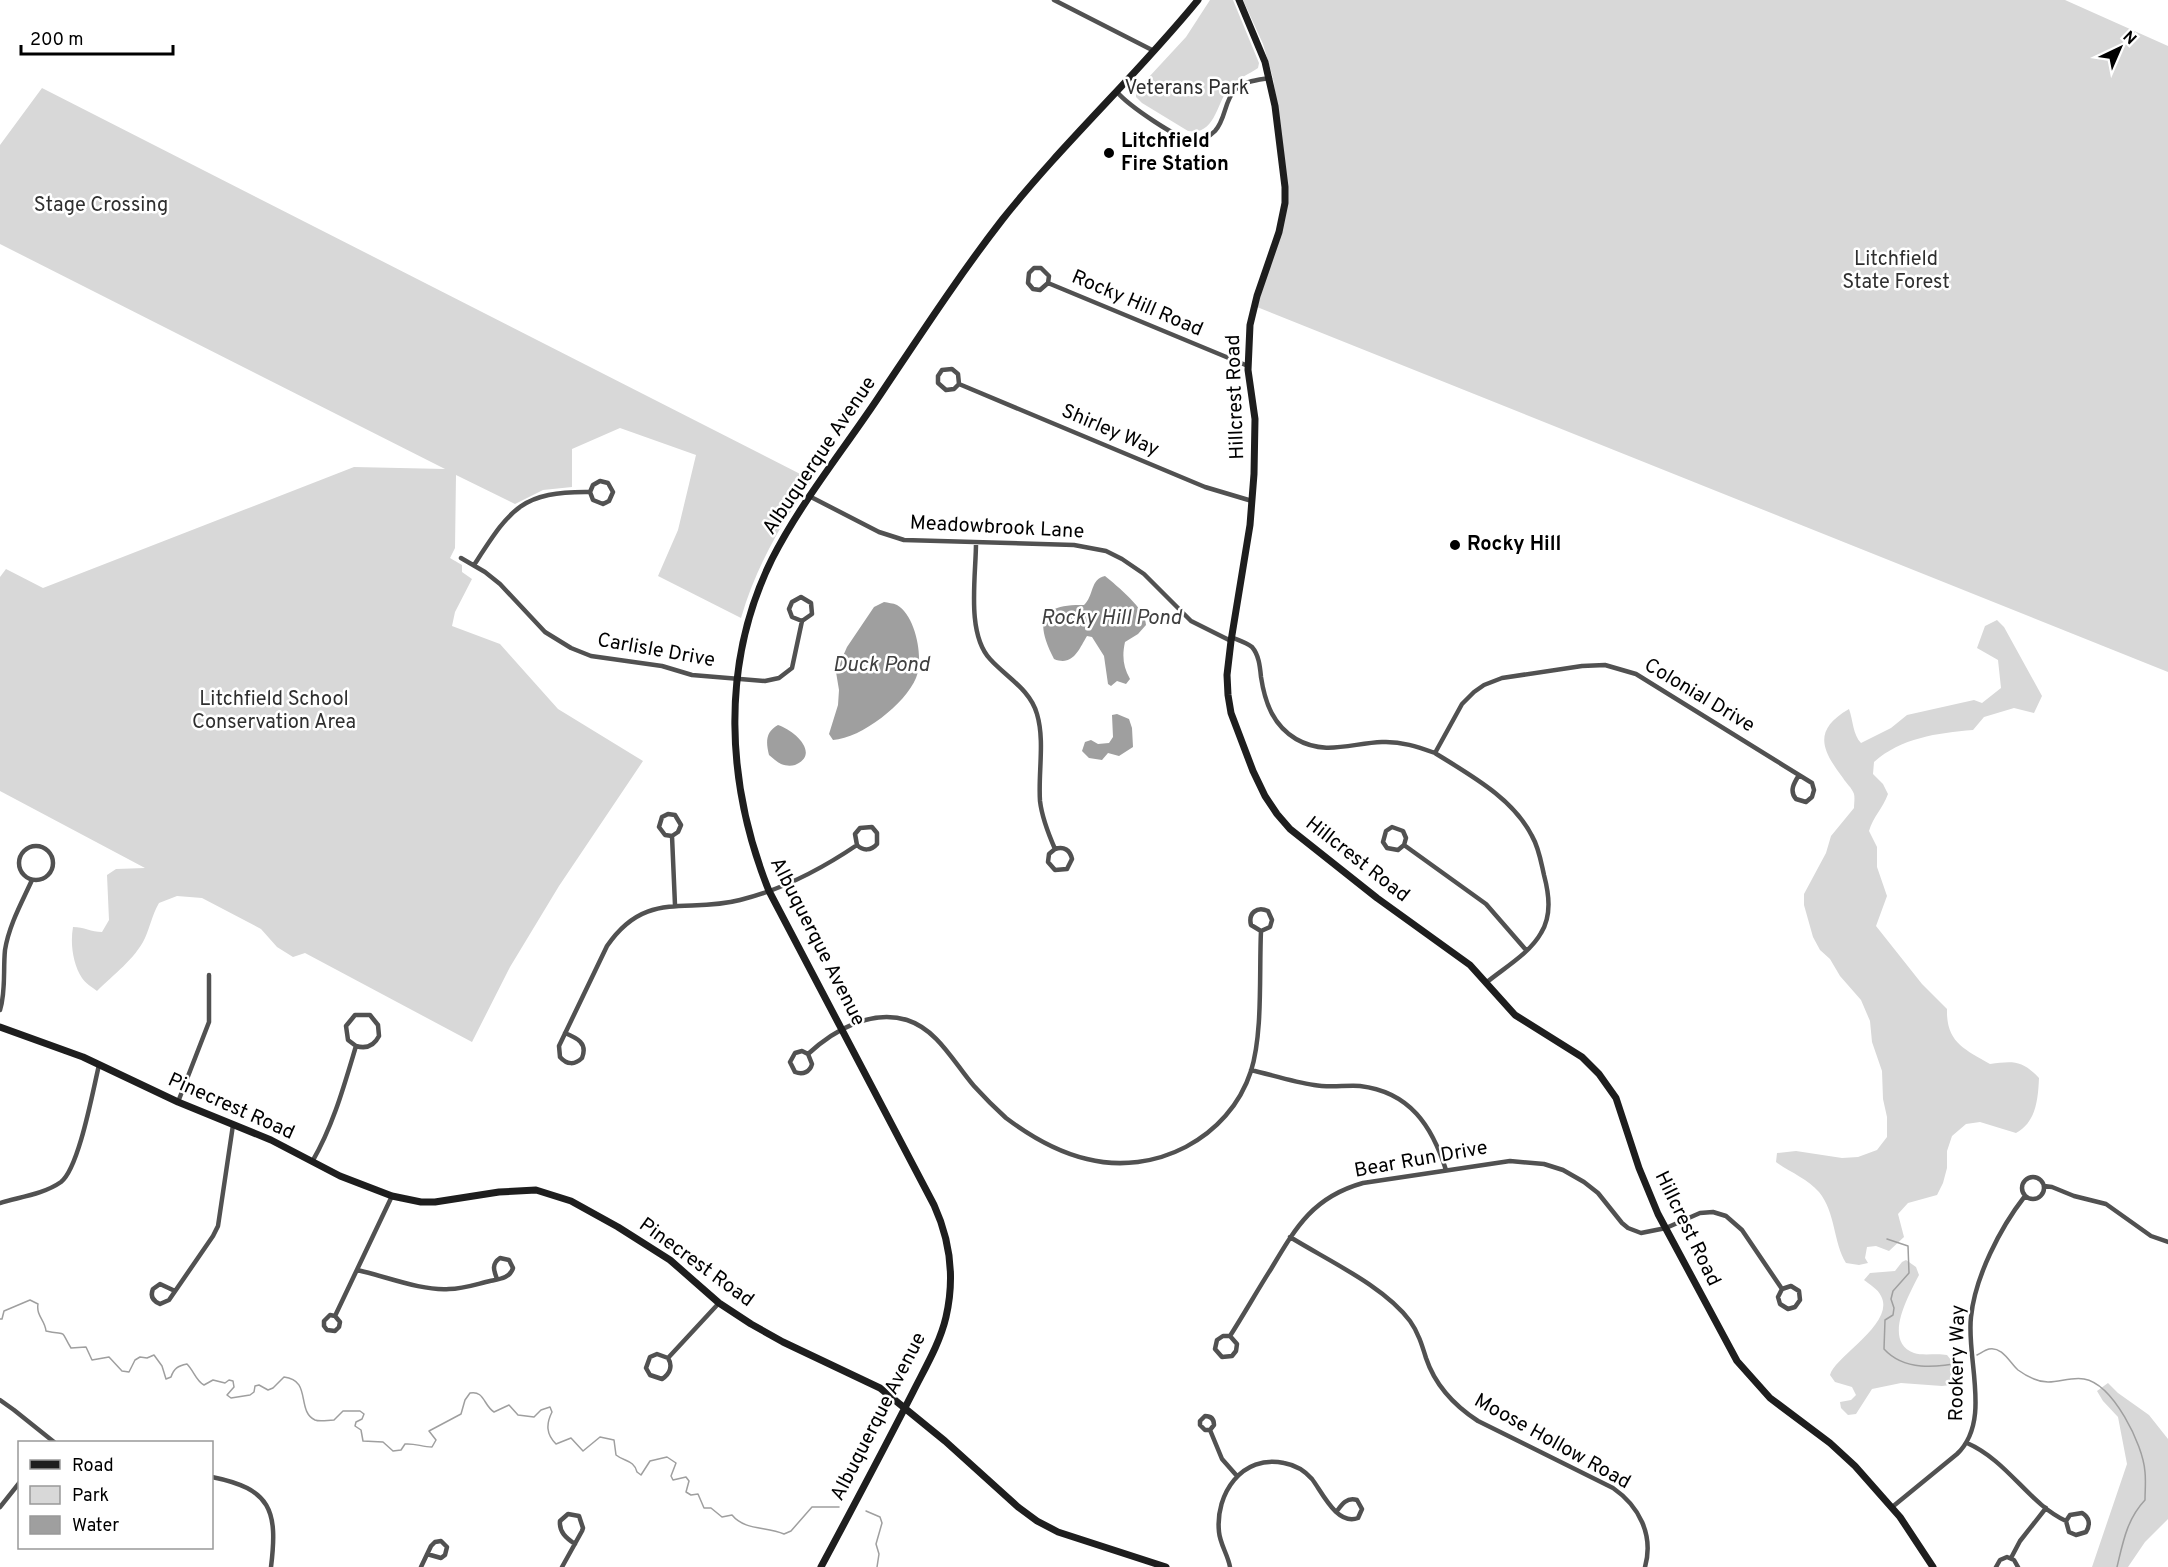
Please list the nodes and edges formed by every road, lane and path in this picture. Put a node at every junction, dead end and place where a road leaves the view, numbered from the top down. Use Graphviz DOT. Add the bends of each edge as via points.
graph roads {
  1 [pos="1054,0"];
  2 [pos="1198,0"];
  3 [pos="1239,0"];
  4 [pos="1154,51"];
  5 [pos="1269,78"];
  6 [pos="1117,92"];
  7 [pos="1048,283"];
  8 [pos="1248,366"];
  9 [pos="958,384"];
  10 [pos="590,492"];
  11 [pos="811,497"];
  12 [pos="1252,501"];
  13 [pos="976,543"];
  14 [pos="461,558"];
  15 [pos="474,565"];
  16 [pos="802,621"];
  17 [pos="1231,639"];
  18 [pos="737,678"];
  19 [pos="1436,753"];
  20 [pos="1799,775"];
  21 [pos="672,836"];
  22 [pos="857,845"];
  23 [pos="1404,845"];
  24 [pos="1055,849"];
  25 [pos="32,880"];
  26 [pos="769,891"];
  27 [pos="675,905"];
  28 [pos="1261,931"];
  29 [pos="1526,950"];
  30 [pos="209,975"];
  31 [pos="1487,982"];
  32 [pos="0,1010"];
  33 [pos="0,1027"];
  34 [pos="842,1030"];
  35 [pos="565,1033"];
  36 [pos="356,1046"];
  37 [pos="808,1054"];
  38 [pos="99,1065"];
  39 [pos="1251,1070"];
  40 [pos="178,1102"];
  41 [pos="233,1125"];
  42 [pos="312,1162"];
  43 [pos="1446,1170"];
  44 [pos="2044,1186"];
  45 [pos="392,1196"];
  46 [pos="2025,1196"];
  47 [pos="0,1203"];
  48 [pos="1666,1228"];
  49 [pos="1290,1238"];
  50 [pos="2168,1242"];
  51 [pos="357,1270"];
  52 [pos="497,1279"];
  53 [pos="1782,1288"];
  54 [pos="175,1291"];
  55 [pos="719,1302"];
  56 [pos="335,1316"];
  57 [pos="1230,1336"];
  58 [pos="668,1358"];
  59 [pos="0,1400"];
  60 [pos="905,1407"];
  61 [pos="1210,1430"];
  62 [pos="52,1441"];
  63 [pos="1967,1443"];
  64 [pos="1237,1476"];
  65 [pos="213,1477"];
  66 [pos="18,1484"];
  67 [pos="0,1507"];
  68 [pos="1892,1508"];
  69 [pos="2046,1508"];
  70 [pos="1336,1511"];
  71 [pos="2066,1521"];
  72 [pos="575,1544"];
  73 [pos="427,1554"];
  74 [pos="2011,1558"];
  75 [pos="272,1567"];
  76 [pos="421,1567"];
  77 [pos="562,1567"];
  78 [pos="821,1567"];
  79 [pos="1166,1567"];
  80 [pos="1230,1567"];
  81 [pos="1645,1567"];
  82 [pos="1933,1567"];
  83 [pos="1996,1567"];
  84 [pos="2018,1567"];
  1 -- 4 [label="street"];
  2 -- 4 [label="street, Albuquerque Avenue"];
  3 -- 5 [label="street, Hillcrest Road" via="1260,46"];
  4 -- 6 [label="street, Albuquerque Avenue"];
  5 -- 6 [label="street" via="1235,89 1220,124 1198,141 1176,134 1129,105"];
  5 -- 8 [label="street, Hillcrest Road" via="1285,203 1251,317"];
  6 -- 11 [label="street, Albuquerque Avenue" via="1002,220"];
  7 -- 7 [label="street, Rocky Hill Road" via="1047,272 1041,268 1029,273 1028,284 1033,289 1044,288"];
  7 -- 8 [label="street, Rocky Hill Road"];
  8 -- 12 [label="street, Hillcrest Road" via="1255,420"];
  9 -- 9 [label="street, Shirley Way" via="956,371 949,368 940,373 938,380 943,389 954,389"];
  9 -- 12 [label="street, Shirley Way" via="1205,488"];
  10 -- 10 [label="street" via="600,481 608,483 613,492 603,504 593,500"];
  10 -- 15 [label="street" via="553,493 527,503 498,528"];
  11 -- 13 [label="street, Meadowbrook Lane" via="892,537"];
  11 -- 18 [label="street, Albuquerque Avenue" via="762,582 747,627"];
  12 -- 17 [label="street, Hillcrest Road"];
  13 -- 17 [label="street, Meadowbrook Lane" via="1074,545 1115,554 1144,574 1191,621"];
  13 -- 24 [label="street" via="976,632 985,653 1034,706 1039,725 1041,808"];
  14 -- 15 [label="street, Carlisle Drive"];
  15 -- 18 [label="street, Carlisle Drive" via="500,584 544,632 571,648 602,659 655,665 692,675"];
  16 -- 16 [label="street" via="809,617 813,607 807,599 798,598 792,602 790,613"];
  16 -- 18 [label="street, Carlisle Drive" via="795,661 789,672 770,681"];
  17 -- 19 [label="street, Meadowbrook Lane" via="1248,644 1256,653 1272,714 1280,726 1300,741 1328,749 1393,742"];
  17 -- 31 [label="street, Hillcrest Road" via="1227,675 1231,713 1253,771 1277,814 1327,860 1470,965"];
  18 -- 26 [label="street, Albuquerque Avenue" via="734,735 741,804 754,855"];
  19 -- 20 [label="street, Colonial Drive" via="1462,704 1484,685 1502,678 1605,665 1636,674"];
  19 -- 29 [label="street, Meadowbrook Lane" via="1505,801 1532,835 1546,883 1548,908 1541,933"];
  20 -- 20 [label="street, Colonial Drive" via="1792,793 1806,802 1814,794 1814,787"];
  21 -- 21 [label="street" via="681,825 675,815 668,814 660,820 659,827 662,833"];
  21 -- 27 [label="street"];
  22 -- 22 [label="street" via="863,849 874,847 878,836 875,829 864,826 857,830"];
  22 -- 26 [label="street" via="835,860"];
  23 -- 23 [label="street" via="1403,831 1392,827 1386,831 1383,838 1387,848 1398,850"];
  23 -- 29 [label="street" via="1486,903"];
  24 -- 24 [label="street" via="1066,849 1071,855 1071,863 1063,871 1050,865 1049,854"];
  25 -- 25 [label="street" via="21,872 19,858 28,848 37,846 49,851 53,868 45,878"];
  25 -- 32 [label="street" via="7,940"];
  26 -- 27 [label="street" via="726,904"];
  26 -- 34 [label="street, Albuquerque Avenue"];
  27 -- 35 [label="street" via="644,913 614,936"];
  28 -- 28 [label="street" via="1270,927 1272,920 1268,910 1261,908 1250,918 1251,925"];
  28 -- 39 [label="street" via="1257,1034"];
  29 -- 31 [label="street, Meadowbrook Lane"];
  30 -- 40 [label="street" via="209,1022"];
  31 -- 48 [label="street, Hillcrest Road" via="1515,1015 1581,1057 1608,1086"];
  33 -- 38 [label="street, Pinecrest Road"];
  34 -- 37 [label="street"];
  34 -- 39 [label="street" via="883,1017 915,1023 932,1035 981,1094 1016,1125 1054,1148 1110,1163 1151,1160 1198,1141 1240,1096"];
  34 -- 60 [label="street, Albuquerque Avenue" via="934,1205 949,1252 951,1277 946,1317"];
  35 -- 35 [label="street" via="583,1045 584,1054 575,1063 567,1062 559,1054"];
  36 -- 36 [label="street" via="348,1040 346,1026 356,1016 370,1016 378,1025 379,1036 367,1047"];
  36 -- 42 [label="street" via="340,1100"];
  37 -- 37 [label="street" via="802,1051 792,1056 790,1066 795,1072 802,1074 811,1068"];
  38 -- 40 [label="street, Pinecrest Road"];
  38 -- 47 [label="street" via="68,1175 49,1188"];
  39 -- 43 [label="street" via="1314,1085 1365,1087 1393,1097 1416,1112 1430,1129"];
  40 -- 41 [label="street, Pinecrest Road"];
  41 -- 42 [label="street, Pinecrest Road"];
  41 -- 54 [label="street" via="218,1226"];
  42 -- 45 [label="street, Pinecrest Road"];
  43 -- 48 [label="street, Bear Run Drive" via="1509,1161 1544,1164 1584,1182 1628,1228 1641,1233"];
  43 -- 49 [label="street, Bear Run Drive" via="1345,1189 1314,1208"];
  44 -- 46 [label="street, Rookery Way" via="2040,1198"];
  44 -- 46 [label="street, Rookery Way" via="2037,1178 2026,1179 2022,1186"];
  44 -- 50 [label="street" via="2106,1204 2151,1236"];
  45 -- 51 [label="street"];
  45 -- 55 [label="street, Pinecrest Road" via="435,1202 518,1190 554,1194 652,1249"];
  46 -- 63 [label="street, Rookery Way" via="1999,1236 1973,1305 1970,1344 1975,1415"];
  48 -- 53 [label="street, Bear Run Drive" via="1700,1213 1726,1216 1742,1230"];
  48 -- 68 [label="street, Hillcrest Road" via="1748,1376 1840,1452"];
  49 -- 57 [label="street, Bear Run Drive"];
  49 -- 81 [label="street, Moose Hollow Road" via="1394,1303 1412,1322 1435,1377 1461,1410 1622,1494 1646,1531"];
  51 -- 52 [label="street" via="441,1289"];
  51 -- 56 [label="street"];
  52 -- 52 [label="street" via="495,1263 503,1258 509,1260 513,1272"];
  53 -- 53 [label="street" via="1780,1304 1788,1309 1795,1307 1800,1300 1799,1291"];
  54 -- 54 [label="street" via="163,1303 157,1303 151,1295 160,1284"];
  55 -- 58 [label="street"];
  55 -- 60 [label="street, Pinecrest Road" via="783,1342 867,1380"];
  57 -- 57 [label="street, Bear Run Drive" via="1220,1337 1216,1342 1216,1353 1222,1357 1228,1358 1236,1351 1237,1344"];
  58 -- 58 [label="street" via="669,1374 657,1379 650,1376 646,1368 650,1357 661,1354"];
  59 -- 62 [label="street"];
  60 -- 78 [label="street, Albuquerque Avenue"];
  60 -- 79 [label="street, Pinecrest Road" via="1037,1521 1058,1532"];
  61 -- 64 [label="street" via="1222,1459"];
  63 -- 68 [label="street, Rookery Way"];
  63 -- 69 [label="street" via="2000,1463"];
  64 -- 70 [label="street" via="1266,1462 1292,1465 1312,1479"];
  64 -- 80 [label="street" via="1224,1496 1219,1517 1219,1535"];
  65 -- 75 [label="street" via="246,1486 265,1503 274,1525"];
  66 -- 67 [label="street"];
  68 -- 82 [label="street, Hillcrest Road"];
  69 -- 71 [label="street"];
  69 -- 74 [label="street"];
  70 -- 70 [label="street" via="1350,1499 1360,1502 1362,1509 1351,1520"];
  71 -- 71 [label="street" via="2074,1513 2082,1513 2089,1525 2083,1534 2076,1535 2067,1528"];
  72 -- 72 [label="street" via="583,1524 579,1516 568,1514 560,1521 560,1528"];
  72 -- 77 [label="street"];
  73 -- 76 [label="street"];
  74 -- 83 [label="street" via="2000,1560"];
  74 -- 84 [label="street"];
}
